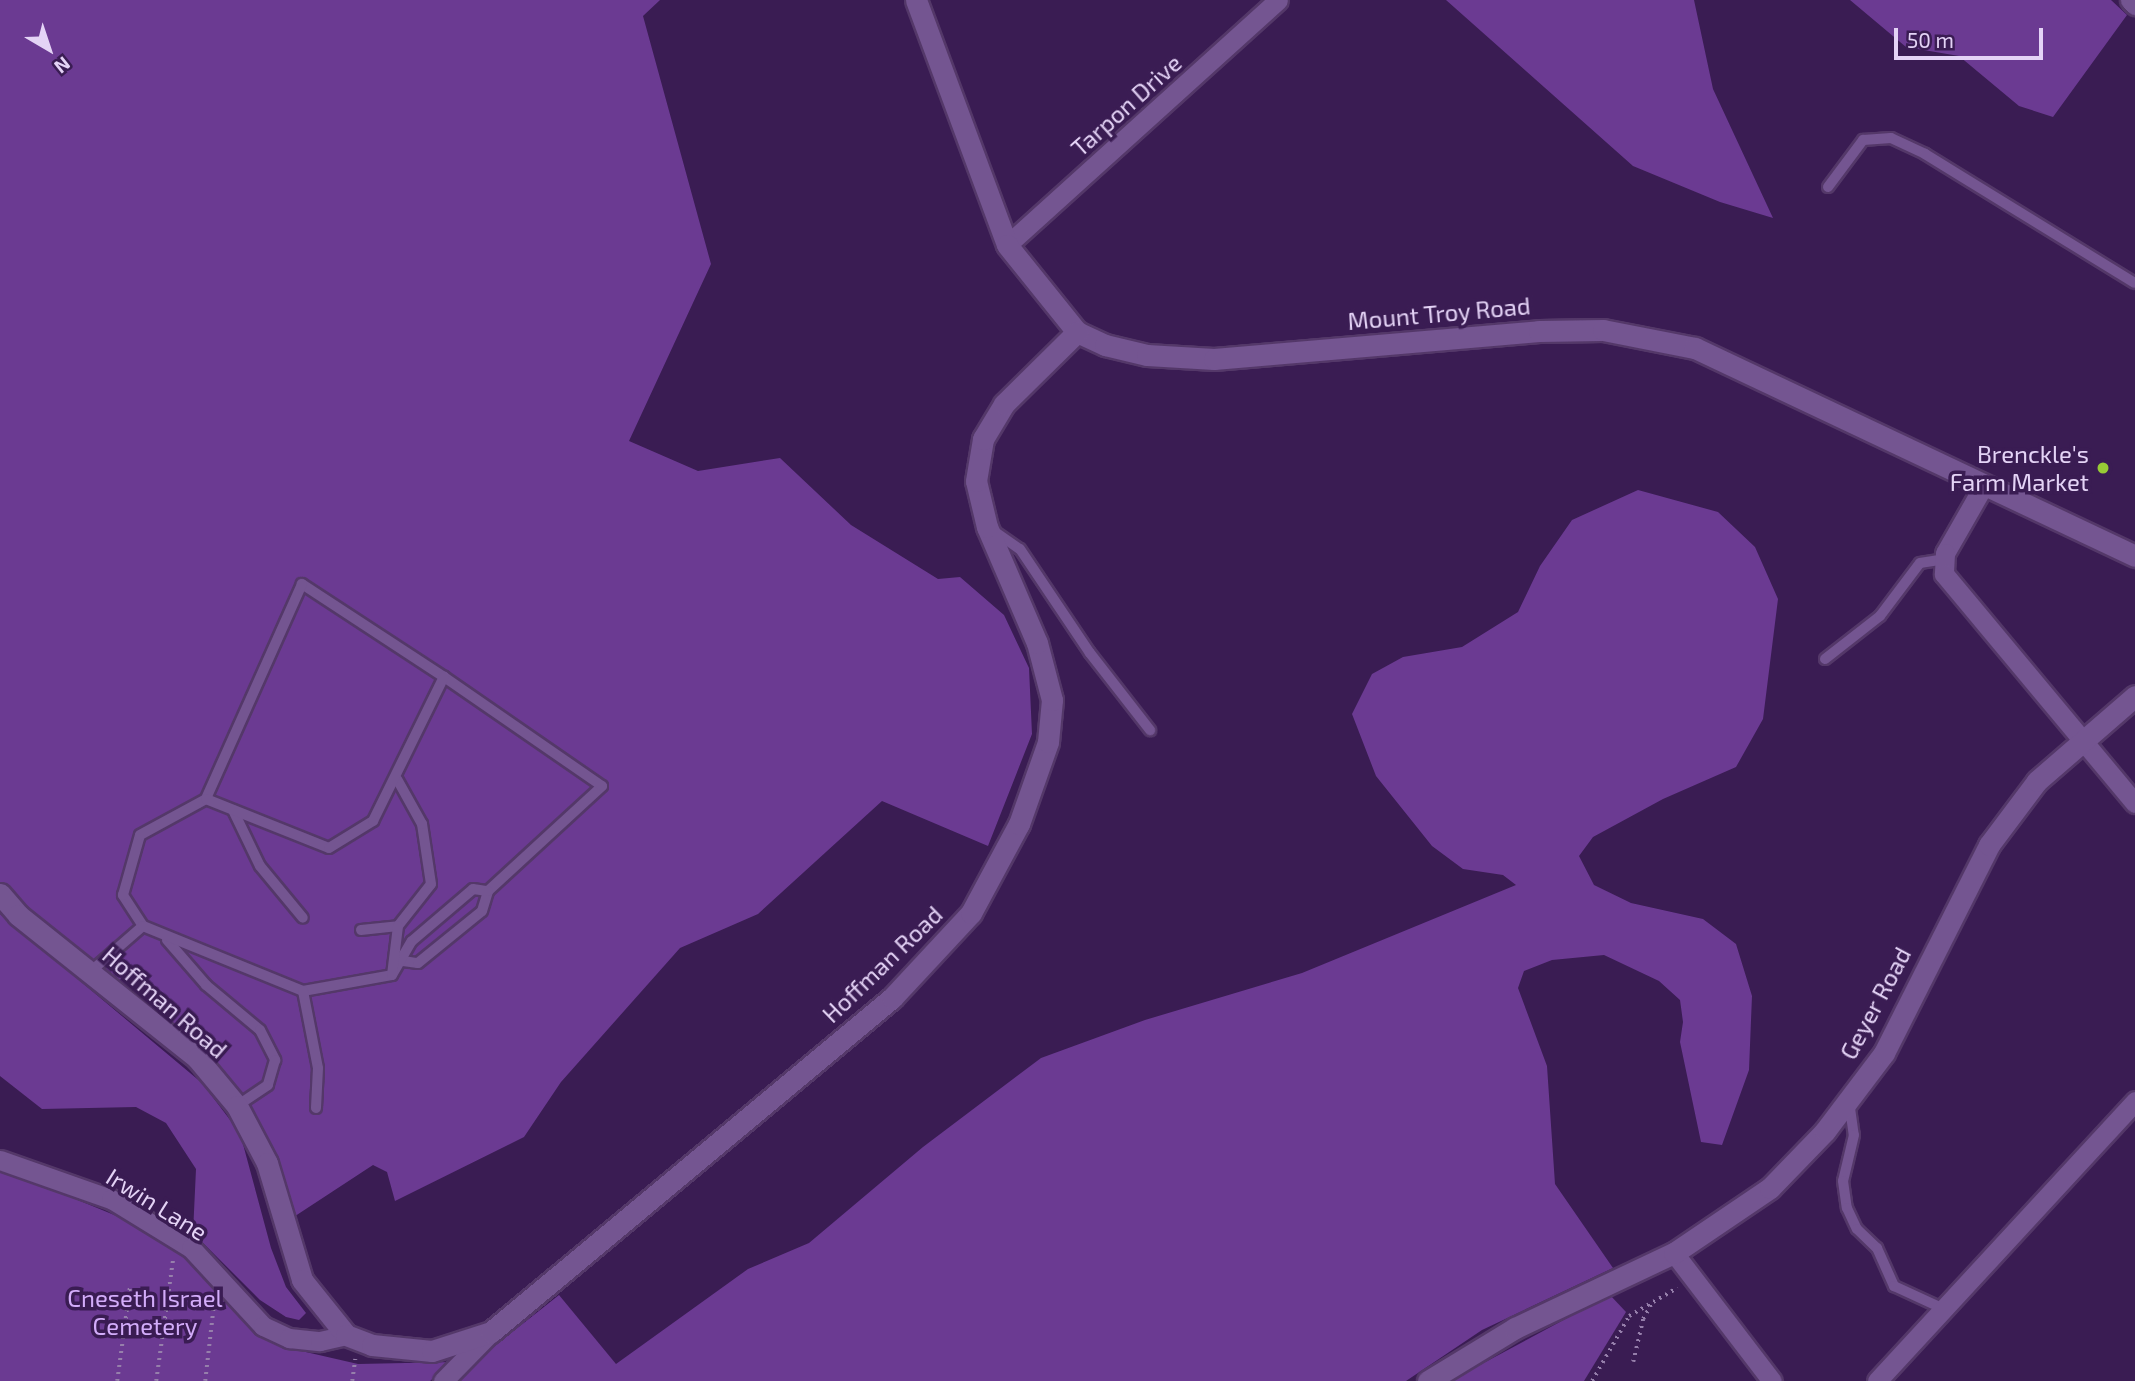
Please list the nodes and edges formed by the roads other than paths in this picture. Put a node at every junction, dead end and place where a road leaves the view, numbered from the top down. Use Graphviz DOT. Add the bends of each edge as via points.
graph roads {
  1 [pos="916,0"];
  2 [pos="2131,0"];
  3 [pos="1278,1"];
  4 [pos="2135,4"];
  5 [pos="1828,187"];
  6 [pos="1007,244"];
  7 [pos="2135,283"];
  8 [pos="1077,332"];
  9 [pos="1984,485"];
  10 [pos="988,527"];
  11 [pos="2135,556"];
  12 [pos="1944,559"];
  13 [pos="1825,659"];
  14 [pos="444,677"];
  15 [pos="2135,696"];
  16 [pos="1150,730"];
  17 [pos="2082,742"];
  18 [pos="397,779"];
  19 [pos="206,799"];
  20 [pos="2135,803"];
  21 [pos="233,810"];
  22 [pos="488,891"];
  23 [pos="0,894"];
  24 [pos="303,918"];
  25 [pos="143,926"];
  26 [pos="398,926"];
  27 [pos="361,930"];
  28 [pos="165,938"];
  29 [pos="403,961"];
  30 [pos="90,972"];
  31 [pos="392,975"];
  32 [pos="303,991"];
  33 [pos="1849,1100"];
  34 [pos="2135,1101"];
  35 [pos="237,1106"];
  36 [pos="316,1108"];
  37 [pos="0,1160"];
  38 [pos="1674,1253"];
  39 [pos="1944,1309"];
  40 [pos="491,1332"];
  41 [pos="345,1335"];
  42 [pos="443,1381"];
  43 [pos="1428,1381"];
  44 [pos="1772,1381"];
  45 [pos="1877,1381"];
  1 -- 6 [label="street, Mount Troy Road"];
  2 -- 4 [label="street"];
  3 -- 6 [label="street, Tarpon Drive"];
  5 -- 7 [label="lane" via="1863,140 1891,138 1925,154"];
  6 -- 8 [label="street, Mount Troy Road"];
  8 -- 9 [label="street, Mount Troy Road" via="1124,351 1214,359 1539,331 1604,330 1695,348"];
  8 -- 10 [label="street, Hoffman Road" via="1004,404 983,439 976,481"];
  9 -- 11 [label="street, Mount Troy Road"];
  9 -- 12 [label="street"];
  10 -- 16 [label="lane" via="1020,549 1090,653"];
  10 -- 40 [label="street, Hoffman Road" via="1037,643 1052,700 1048,743 1019,824 971,913 892,998"];
  12 -- 13 [label="lane" via="1920,563 1880,616"];
  12 -- 17 [label="street" via="1944,574 1951,585"];
  14 -- 18 [label="lane"];
  14 -- 19 [label="lane" via="302,584"];
  14 -- 22 [label="lane" via="602,786"];
  15 -- 17 [label="street, Geyer Road"];
  17 -- 20 [label="street"];
  17 -- 33 [label="street, Geyer Road" via="2037,781 1989,845 1884,1054"];
  18 -- 21 [label="lane" via="373,821 329,848"];
  18 -- 26 [label="lane" via="422,824 430,884"];
  19 -- 21 [label="lane"];
  19 -- 25 [label="lane" via="140,835 123,895"];
  21 -- 24 [label="lane" via="260,866"];
  22 -- 29 [label="lane" via="473,889 412,941"];
  22 -- 29 [label="lane" via="482,911 418,963"];
  23 -- 30 [label="street, Hoffman Road"];
  25 -- 28 [label="lane"];
  25 -- 30 [label="lane"];
  26 -- 27 [label="lane"];
  26 -- 31 [label="lane"];
  28 -- 32 [label="lane"];
  28 -- 35 [label="lane" via="206,985 260,1030 275,1060 268,1085"];
  29 -- 31 [label="lane"];
  30 -- 35 [label="street, Hoffman Road" via="197,1058"];
  31 -- 32 [label="lane"];
  32 -- 36 [label="lane" via="318,1069"];
  33 -- 38 [label="street, Geyer Road" via="1770,1188"];
  33 -- 39 [label="lane" via="1854,1135 1843,1181 1847,1208 1857,1229 1877,1248 1894,1286"];
  34 -- 39 [label="street"];
  35 -- 41 [label="street, Hoffman Road" via="267,1163 302,1280"];
  37 -- 41 [label="street, Irwin Lane" via="111,1199 191,1248 263,1326 289,1338"];
  38 -- 43 [label="street, Geyer Road" via="1516,1328"];
  38 -- 44 [label="street"];
  39 -- 45 [label="street"];
  40 -- 41 [label="street, Hoffman Road" via="432,1352 372,1345"];
  40 -- 42 [label="street, Hoffman Road"];
}
